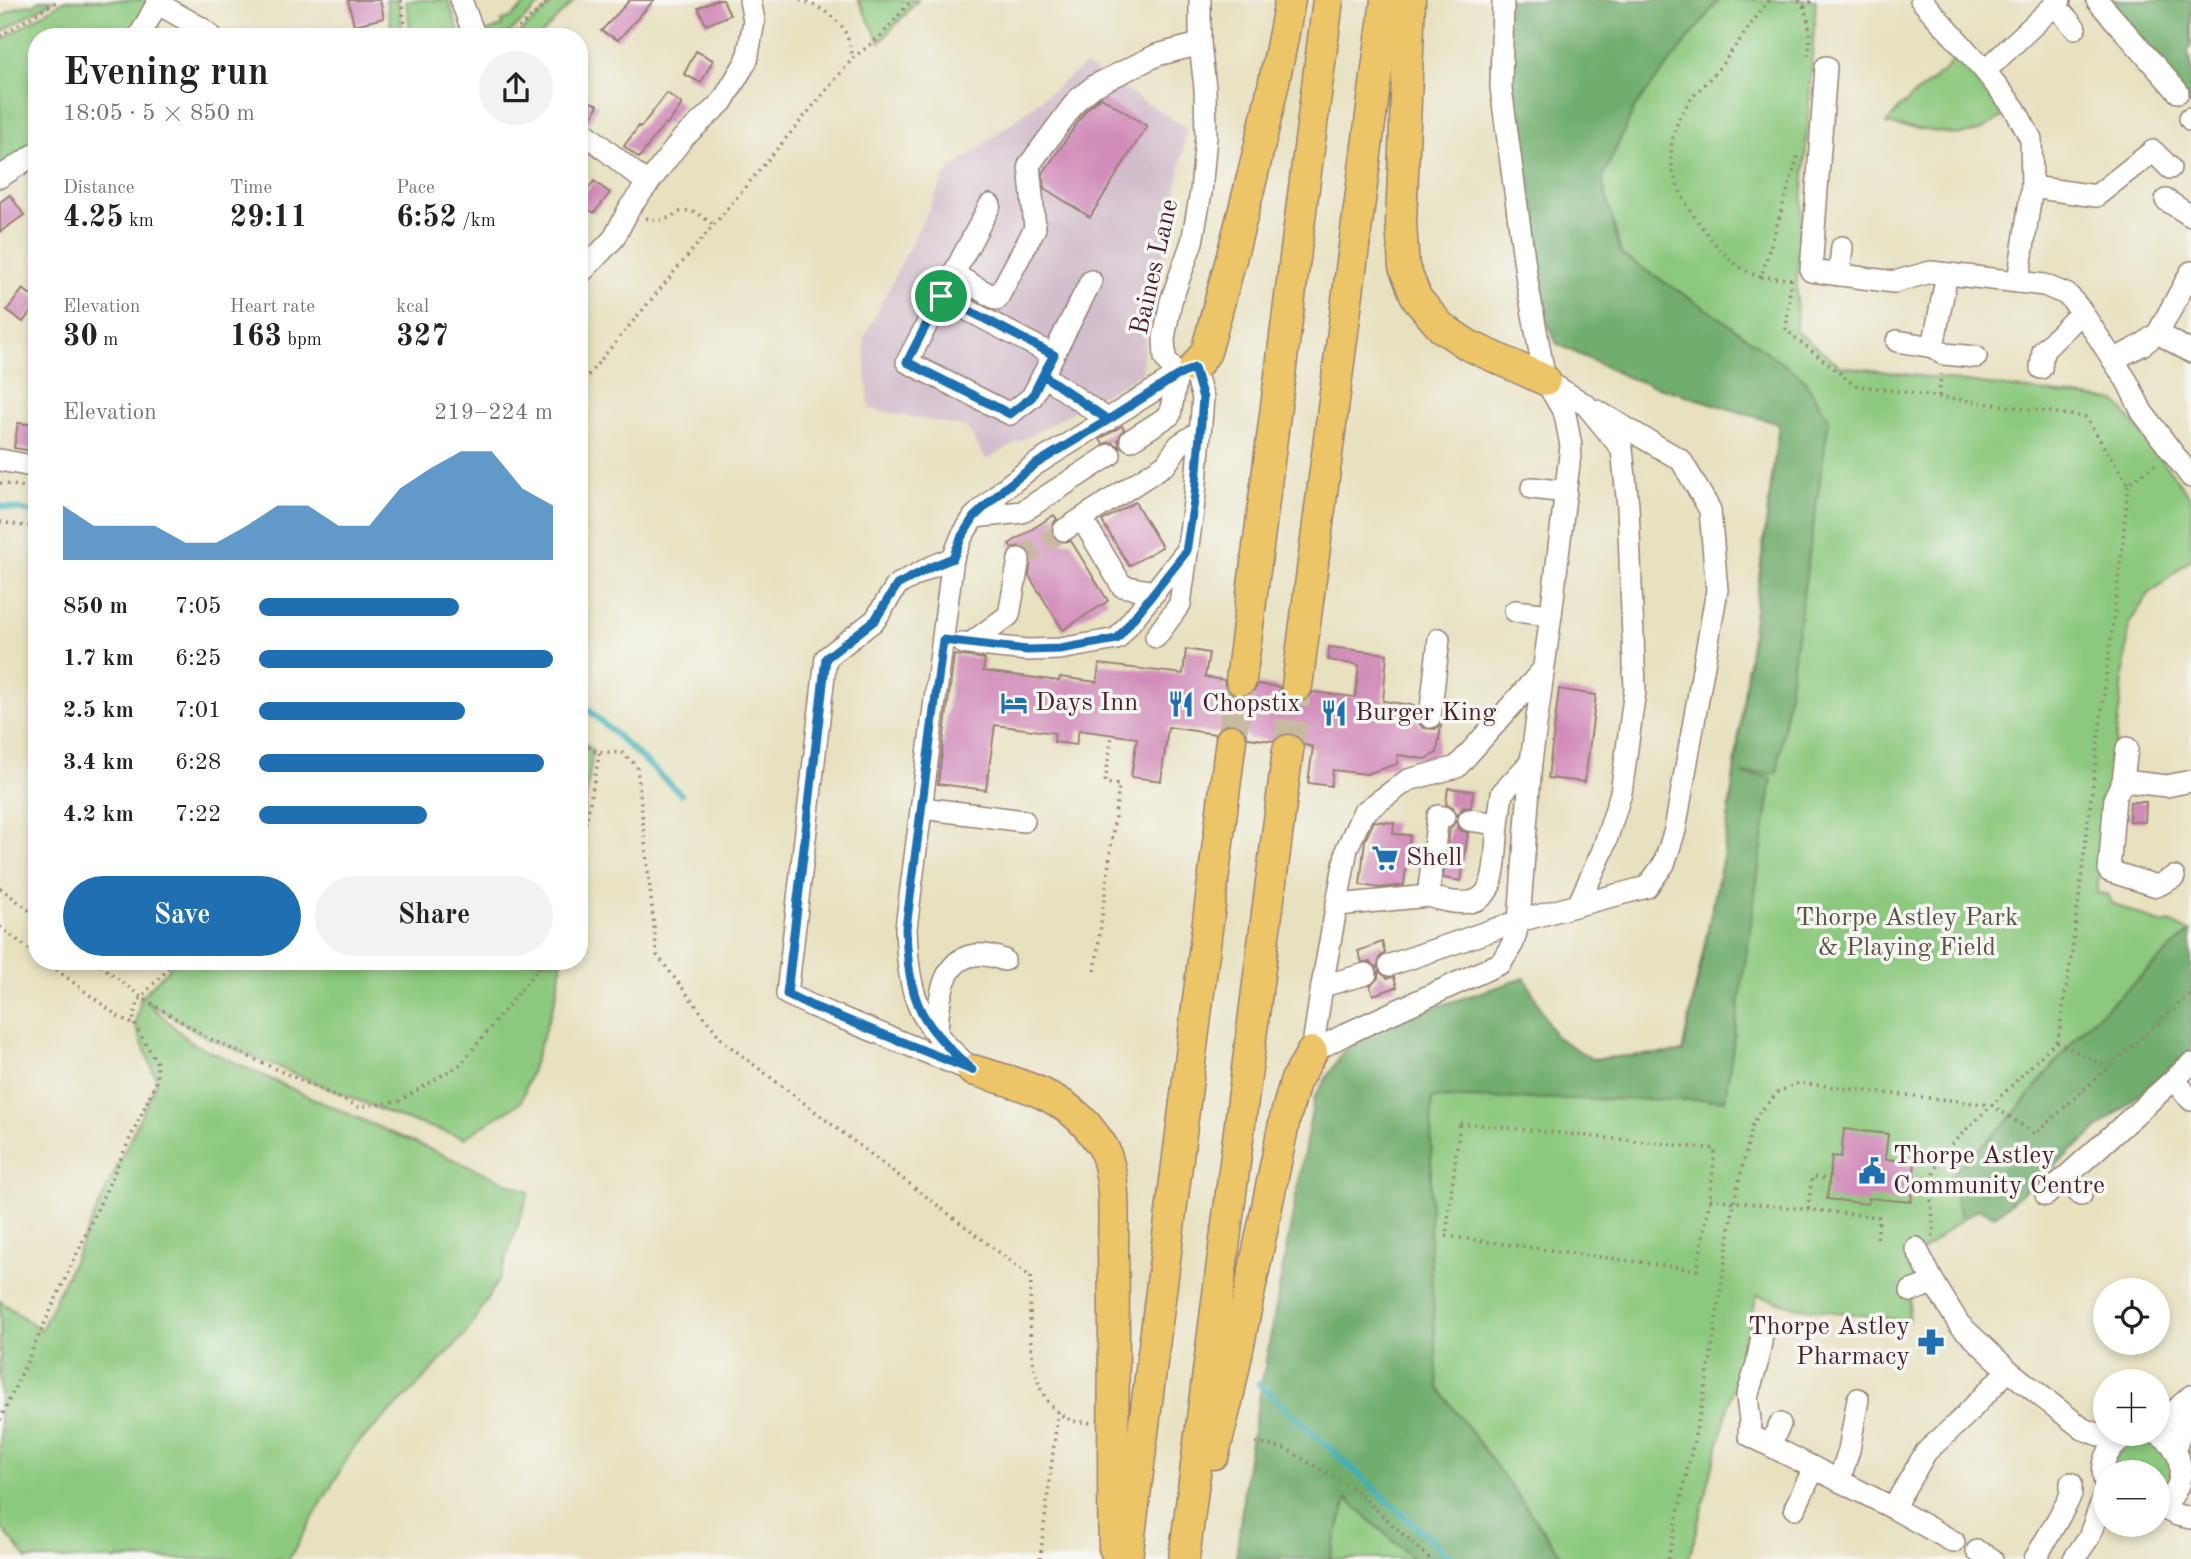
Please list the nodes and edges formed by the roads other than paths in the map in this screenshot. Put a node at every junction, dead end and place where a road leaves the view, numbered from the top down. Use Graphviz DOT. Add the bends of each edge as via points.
graph roads {
  1 [pos="461,0"];
  2 [pos="750,0"];
  3 [pos="1200,0"];
  4 [pos="1290,0"];
  5 [pos="1328,0"];
  6 [pos="1386,0"];
  7 [pos="1410,0"];
  8 [pos="1503,0"];
  9 [pos="1921,0"];
  10 [pos="2097,0"];
  11 [pos="158,1"];
  12 [pos="2058,2"];
  13 [pos="2075,27"];
  14 [pos="144,28"];
  15 [pos="201,28"];
  16 [pos="472,28"];
  17 [pos="1200,44"];
  18 [pos="1817,64"];
  19 [pos="1985,71"];
  20 [pos="2178,92"];
  21 [pos="588,136"];
  22 [pos="28,159"];
  23 [pos="2170,168"];
  24 [pos="0,177"];
  25 [pos="648,184"];
  26 [pos="2032,187"];
  27 [pos="2166,200"];
  28 [pos="990,205"];
  29 [pos="2191,216"];
  30 [pos="1842,247"];
  31 [pos="588,265"];
  32 [pos="2191,272"];
  33 [pos="953,274"];
  34 [pos="1947,274"];
  35 [pos="1839,275"];
  36 [pos="1091,281"];
  37 [pos="2018,282"];
  38 [pos="941,296"];
  39 [pos="2082,312"];
  40 [pos="2158,332"];
  41 [pos="1897,341"];
  42 [pos="2191,352"];
  43 [pos="1054,355"];
  44 [pos="1939,357"];
  45 [pos="1976,357"];
  46 [pos="2113,360"];
  47 [pos="2041,368"];
  48 [pos="1185,372"];
  49 [pos="1043,375"];
  50 [pos="1545,380"];
  51 [pos="1586,405"];
  52 [pos="1108,420"];
  53 [pos="1199,432"];
  54 [pos="1131,440"];
  55 [pos="1110,454"];
  56 [pos="0,460"];
  57 [pos="28,465"];
  58 [pos="2191,477"];
  59 [pos="1532,488"];
  60 [pos="1566,492"];
  61 [pos="974,517"];
  62 [pos="1186,552"];
  63 [pos="953,558"];
  64 [pos="1019,559"];
  65 [pos="1155,592"];
  66 [pos="1515,611"];
  67 [pos="1551,615"];
  68 [pos="1156,638"];
  69 [pos="1439,639"];
  70 [pos="943,640"];
  71 [pos="970,643"];
  72 [pos="1542,671"];
  73 [pos="1241,680"];
  74 [pos="1297,686"];
  75 [pos="1430,717"];
  76 [pos="1231,740"];
  77 [pos="2127,748"];
  78 [pos="1288,750"];
  79 [pos="1531,762"];
  80 [pos="2123,780"];
  81 [pos="2191,781"];
  82 [pos="922,808"];
  83 [pos="1444,817"];
  84 [pos="1469,820"];
  85 [pos="1024,821"];
  86 [pos="1498,824"];
  87 [pos="2174,877"];
  88 [pos="1428,896"];
  89 [pos="1338,905"];
  90 [pos="1578,905"];
  91 [pos="1518,921"];
  92 [pos="1004,960"];
  93 [pos="1390,965"];
  94 [pos="1366,974"];
  95 [pos="1322,986"];
  96 [pos="937,1035"];
  97 [pos="1312,1052"];
  98 [pos="2191,1064"];
  99 [pos="972,1070"];
  100 [pos="2174,1079"];
  101 [pos="2191,1100"];
  102 [pos="2065,1179"];
  103 [pos="2046,1195"];
  104 [pos="2081,1195"];
  105 [pos="1916,1248"];
  106 [pos="1934,1283"];
  107 [pos="1911,1292"];
  108 [pos="1764,1325"];
  109 [pos="2008,1370"];
  110 [pos="2191,1396"];
  111 [pos="1858,1399"];
  112 [pos="2170,1414"];
  113 [pos="1780,1424"];
  114 [pos="2083,1429"];
  115 [pos="2093,1431"];
  116 [pos="2170,1442"];
  117 [pos="1770,1445"];
  118 [pos="2175,1450"];
  119 [pos="2097,1460"];
  120 [pos="1814,1468"];
  121 [pos="1839,1481"];
  122 [pos="2071,1483"];
  123 [pos="2186,1489"];
  124 [pos="2170,1496"];
  125 [pos="1795,1507"];
  126 [pos="1893,1508"];
  127 [pos="2170,1512"];
  128 [pos="2191,1518"];
  129 [pos="2093,1528"];
  130 [pos="2093,1535"];
  131 [pos="2090,1537"];
  132 [pos="1954,1542"];
  133 [pos="1114,1559"];
  134 [pos="1127,1559"];
  135 [pos="1186,1559"];
  136 [pos="2035,1559"];
  137 [pos="2074,1559"];
  1 -- 16 [label="street"];
  2 -- 25 [label="street" via="754,21 747,60 722,102 683,138"];
  3 -- 17 [label="street, Baines Lane"];
  4 -- 48 [label="highway" via="1241,225 1206,352"];
  5 -- 73 [label="highway"];
  6 -- 74 [label="highway"];
  7 -- 50 [label="highway" via="1401,223 1404,267 1417,299 1441,327 1468,345"];
  8 -- 50 [label="street" via="1501,88"];
  9 -- 19 [label="street"];
  10 -- 20 [label="street"];
  11 -- 14 [label="street"];
  11 -- 15 [label="street"];
  12 -- 13 [label="street"];
  12 -- 19 [label="street"];
  17 -- 33 [label="street" via="1157,55 1094,86 1077,100 1029,165 1035,228 997,299"];
  17 -- 48 [label="street, Baines Lane" via="1206,136 1201,192 1192,242 1171,301 1164,338 1165,358"];
  18 -- 35 [label="street" via="1801,275"];
  19 -- 26 [label="street" via="2015,109 2031,139"];
  21 -- 25 [label="street"];
  22 -- 24 [label="street"];
  23 -- 26 [label="street" via="2153,151 2096,196"];
  25 -- 31 [label="street" via="614,238"];
  26 -- 37 [label="street"];
  27 -- 29 [label="street"];
  28 -- 33 [label="street"];
  30 -- 35 [label="street"];
  32 -- 40 [label="street"];
  33 -- 38 [label="street"];
  34 -- 35 [label="street" via="1931,272 1894,282"];
  34 -- 37 [label="street"];
  34 -- 44 [label="street"];
  36 -- 43 [label="street"];
  37 -- 39 [label="street" via="2044,285 2068,295"];
  38 -- 43 [label="street"];
  38 -- 49 [label="street" via="907,362 1010,414 1032,397"];
  39 -- 46 [label="street"];
  39 -- 47 [label="street" via="2043,351"];
  40 -- 42 [label="street"];
  40 -- 46 [label="street"];
  41 -- 44 [label="street"];
  43 -- 49 [label="street"];
  44 -- 45 [label="street"];
  46 -- 58 [label="street" via="2142,412"];
  48 -- 52 [label="street"];
  48 -- 53 [label="street, Baines Lane" via="1203,398"];
  48 -- 54 [label="street" via="1170,415"];
  49 -- 52 [label="street"];
  50 -- 51 [label="street"];
  50 -- 60 [label="street" via="1565,414 1571,446"];
  51 -- 90 [label="street" via="1622,449 1635,690 1621,793 1603,850"];
  51 -- 90 [label="street" via="1681,460 1710,510 1717,590 1675,830 1664,864 1647,887"];
  52 -- 61 [label="street" via="1036,464"];
  53 -- 62 [label="street, Baines Lane"];
  53 -- 65 [label="street" via="1179,445 1166,464 1073,525 1122,586"];
  55 -- 61 [label="street" via="1022,512"];
  56 -- 57 [label="street"];
  59 -- 60 [label="street"];
  60 -- 67 [label="street"];
  61 -- 63 [label="street"];
  62 -- 65 [label="street"];
  62 -- 68 [label="street, Baines Lane" via="1180,604"];
  63 -- 70 [label="street"];
  63 -- 99 [label="street" via="897,585 875,620 826,658 787,994"];
  64 -- 71 [label="street" via="1009,615"];
  65 -- 71 [label="street" via="1117,639 1027,650"];
  66 -- 67 [label="street"];
  67 -- 72 [label="street"];
  69 -- 75 [label="street"];
  70 -- 71 [label="street"];
  70 -- 82 [label="street"];
  72 -- 79 [label="street"];
  72 -- 89 [label="street" via="1457,767 1408,780 1363,813 1348,848"];
  76 -- 134 [label="highway"];
  77 -- 80 [label="street"];
  78 -- 135 [label="highway"];
  79 -- 86 [label="street" via="1502,793"];
  79 -- 91 [label="street"];
  80 -- 81 [label="street" via="2167,786"];
  80 -- 87 [label="street" via="2115,797 2109,871 2157,886"];
  82 -- 85 [label="street"];
  82 -- 96 [label="street" via="906,928 907,956 922,1012"];
  83 -- 88 [label="street" via="1438,816"];
  84 -- 86 [label="street"];
  86 -- 88 [label="street" via="1493,877 1485,895 1471,904"];
  88 -- 89 [label="street"];
  89 -- 95 [label="street"];
  90 -- 91 [label="street"];
  91 -- 93 [label="street"];
  91 -- 97 [label="street" via="1513,943 1501,963"];
  92 -- 96 [label="street" via="972,955 949,970 938,1008"];
  94 -- 95 [label="street"];
  95 -- 97 [label="street"];
  96 -- 99 [label="street"];
  97 -- 135 [label="highway" via="1294,1082 1285,1118 1229,1393"];
  98 -- 100 [label="street"];
  99 -- 133 [label="highway" via="1060,1101 1087,1124 1104,1149 1112,1183"];
  100 -- 101 [label="street"];
  100 -- 102 [label="street"];
  102 -- 103 [label="street"];
  102 -- 104 [label="street"];
  105 -- 106 [label="street"];
  106 -- 107 [label="street"];
  106 -- 109 [label="street" via="1959,1324"];
  108 -- 117 [label="street" via="1747,1397 1749,1435"];
  109 -- 114 [label="street"];
  109 -- 126 [label="street" via="1926,1452"];
  110 -- 112 [label="street"];
  110 -- 118 [label="street"];
  111 -- 121 [label="street"];
  113 -- 117 [label="street"];
  114 -- 115 [label="street"];
  114 -- 119 [label="street"];
  116 -- 118 [label="street"];
  117 -- 120 [label="street"];
  118 -- 123 [label="street"];
  120 -- 121 [label="street"];
  120 -- 125 [label="street"];
  121 -- 126 [label="street"];
  122 -- 136 [label="street" via="2067,1503"];
  123 -- 124 [label="street"];
  126 -- 132 [label="street"];
  127 -- 128 [label="street"];
  129 -- 131 [label="street"];
  130 -- 131 [label="street"];
  131 -- 137 [label="street"];
}
